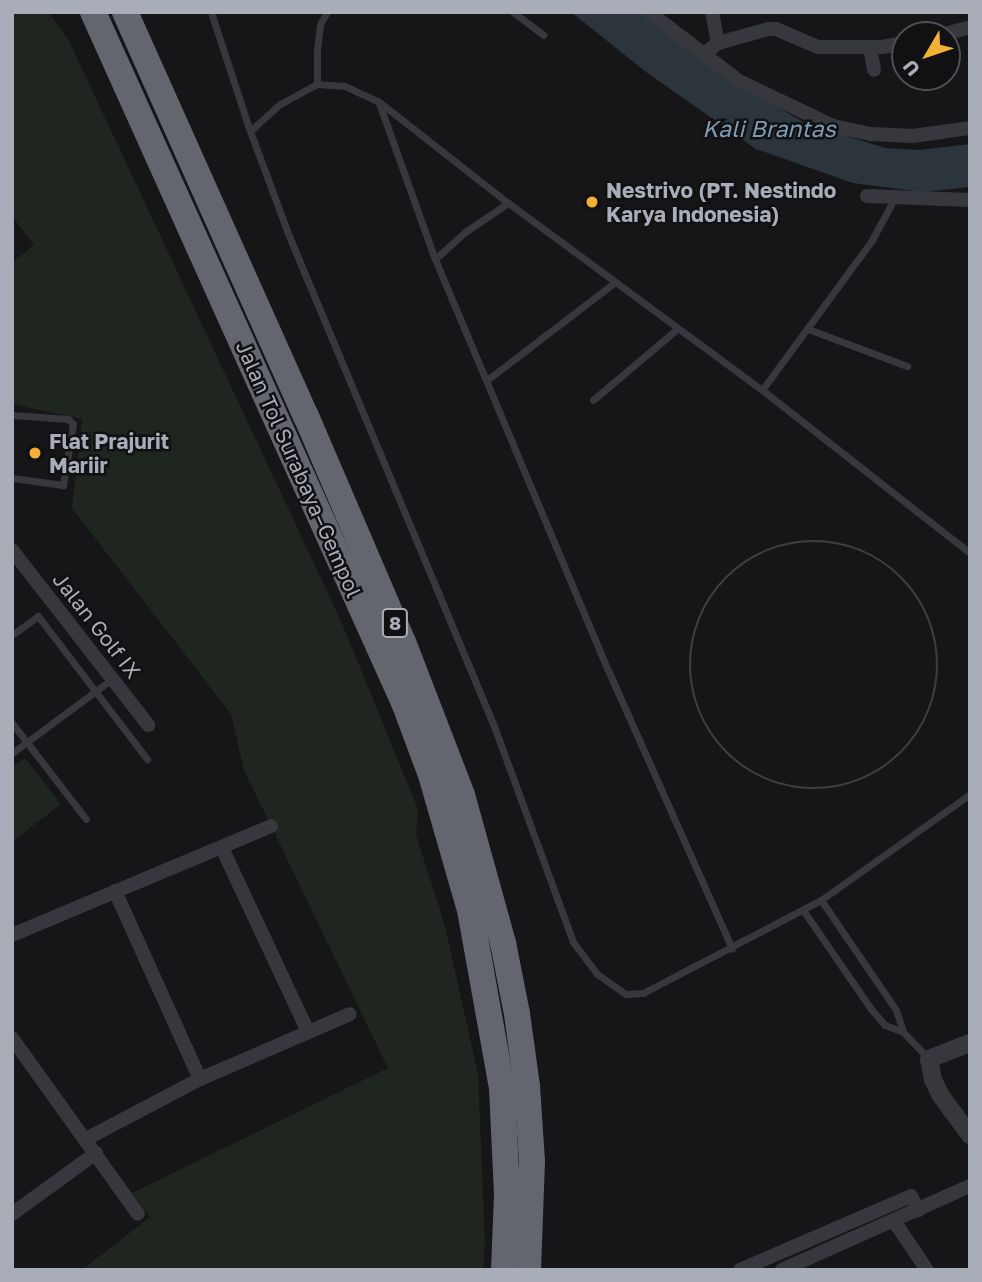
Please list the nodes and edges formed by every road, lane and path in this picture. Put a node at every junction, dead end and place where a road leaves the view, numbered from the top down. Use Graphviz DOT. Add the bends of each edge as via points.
graph roads {
  1 [pos="84,12"];
  2 [pos="93,12"];
  3 [pos="125,12"];
  4 [pos="145,12"];
  5 [pos="211,12"];
  6 [pos="327,12"];
  7 [pos="513,12"];
  8 [pos="649,12"];
  9 [pos="712,12"];
  10 [pos="543,35"];
  11 [pos="718,43"];
  12 [pos="891,45"];
  13 [pos="870,47"];
  14 [pos="703,55"];
  15 [pos="874,69"];
  16 [pos="317,84"];
  17 [pos="379,102"];
  18 [pos="970,128"];
  19 [pos="250,131"];
  20 [pos="153,142"];
  21 [pos="199,172"];
  22 [pos="867,197"];
  23 [pos="894,199"];
  24 [pos="970,200"];
  25 [pos="509,203"];
  26 [pos="435,259"];
  27 [pos="615,282"];
  28 [pos="677,329"];
  29 [pos="807,329"];
  30 [pos="907,366"];
  31 [pos="487,380"];
  32 [pos="762,390"];
  33 [pos="593,401"];
  34 [pos="12,415"];
  35 [pos="12,478"];
  36 [pos="12,550"];
  37 [pos="970,553"];
  38 [pos="12,635"];
  39 [pos="112,678"];
  40 [pos="95,691"];
  41 [pos="12,723"];
  42 [pos="148,725"];
  43 [pos="27,742"];
  44 [pos="718,743"];
  45 [pos="12,753"];
  46 [pos="147,759"];
  47 [pos="970,794"];
  48 [pos="86,819"];
  49 [pos="271,826"];
  50 [pos="222,848"];
  51 [pos="116,891"];
  52 [pos="821,900"];
  53 [pos="803,910"];
  54 [pos="12,934"];
  55 [pos="732,949"];
  56 [pos="350,1014"];
  57 [pos="308,1032"];
  58 [pos="903,1032"];
  59 [pos="12,1038"];
  60 [pos="970,1043"];
  61 [pos="929,1059"];
  62 [pos="200,1079"];
  63 [pos="970,1135"];
  64 [pos="86,1139"];
  65 [pos="96,1153"];
  66 [pos="970,1186"];
  67 [pos="918,1210"];
  68 [pos="12,1214"];
  69 [pos="138,1214"];
  70 [pos="894,1221"];
  71 [pos="786,1269"];
  72 [pos="504,1270"];
  73 [pos="528,1270"];
  74 [pos="740,1270"];
  75 [pos="926,1270"];
  1 -- 20 [label="highway"];
  2 -- 20 [label="highway, Jalan Tol Surabaya–Gempol / 8"];
  3 -- 21 [label="highway, Jalan Tol Surabaya–Gempol / 8"];
  4 -- 21 [label="highway" via="147,29"];
  5 -- 19 [label="lane"];
  6 -- 16 [label="lane" via="320,24"];
  7 -- 10 [label="lane"];
  8 -- 14 [label="street"];
  9 -- 11 [label="street"];
  11 -- 13 [label="street" via="776,29 817,47"];
  11 -- 14 [label="street"];
  12 -- 13 [label="street"];
  13 -- 15 [label="street"];
  14 -- 18 [label="street" via="738,81 832,126 913,136"];
  16 -- 17 [label="lane" via="344,86"];
  16 -- 19 [label="lane" via="289,98"];
  17 -- 25 [label="lane"];
  17 -- 26 [label="lane"];
  19 -- 55 [label="lane" via="310,287 494,726 573,942 597,974 635,995"];
  20 -- 72 [label="highway, Jalan Tol Surabaya–Gempol / 8" via="405,705 454,847 483,972 502,1088 507,1195"];
  21 -- 73 [label="highway, Jalan Tol Surabaya–Gempol / 8" via="398,629 473,831 511,979 527,1086 531,1161"];
  22 -- 23 [label="street"];
  23 -- 24 [label="street"];
  23 -- 29 [label="lane" via="873,240"];
  25 -- 26 [label="lane"];
  25 -- 27 [label="lane"];
  26 -- 31 [label="lane"];
  27 -- 28 [label="lane"];
  27 -- 31 [label="lane"];
  28 -- 32 [label="lane"];
  28 -- 33 [label="lane"];
  29 -- 30 [label="lane"];
  29 -- 32 [label="lane"];
  31 -- 55 [label="lane" via="608,670"];
  32 -- 37 [label="lane"];
  34 -- 35 [label="lane" via="68,419 73,424 63,485"];
  36 -- 39 [label="street, Jalan Golf IX"];
  38 -- 40 [label="lane" via="38,617"];
  39 -- 40 [label="lane"];
  39 -- 42 [label="street, Jalan Golf IX"];
  40 -- 43 [label="lane"];
  40 -- 46 [label="lane"];
  41 -- 43 [label="lane"];
  43 -- 45 [label="lane"];
  43 -- 48 [label="lane"];
  44 -- 44 [label="path" via="754,774 799,789 847,785 891,763 923,726 938,680 933,631 911,587 873,555 826,541 777,545 734,568 703,607 690,654 695,701"];
  47 -- 52 [label="lane"];
  49 -- 50 [label="street"];
  50 -- 51 [label="street"];
  50 -- 57 [label="street"];
  51 -- 54 [label="street"];
  51 -- 62 [label="street"];
  52 -- 53 [label="lane"];
  52 -- 58 [label="lane" via="896,1010"];
  53 -- 55 [label="lane"];
  53 -- 58 [label="lane" via="871,1009 885,1025"];
  56 -- 57 [label="street"];
  57 -- 62 [label="street"];
  58 -- 61 [label="lane"];
  59 -- 64 [label="street"];
  60 -- 61 [label="street"];
  61 -- 63 [label="street" via="937,1088"];
  62 -- 64 [label="street"];
  64 -- 65 [label="street"];
  65 -- 68 [label="street"];
  65 -- 69 [label="street"];
  66 -- 67 [label="street"];
  67 -- 70 [label="street"];
  67 -- 74 [label="street" via="911,1196"];
  70 -- 71 [label="street"];
  70 -- 75 [label="street"];
}
